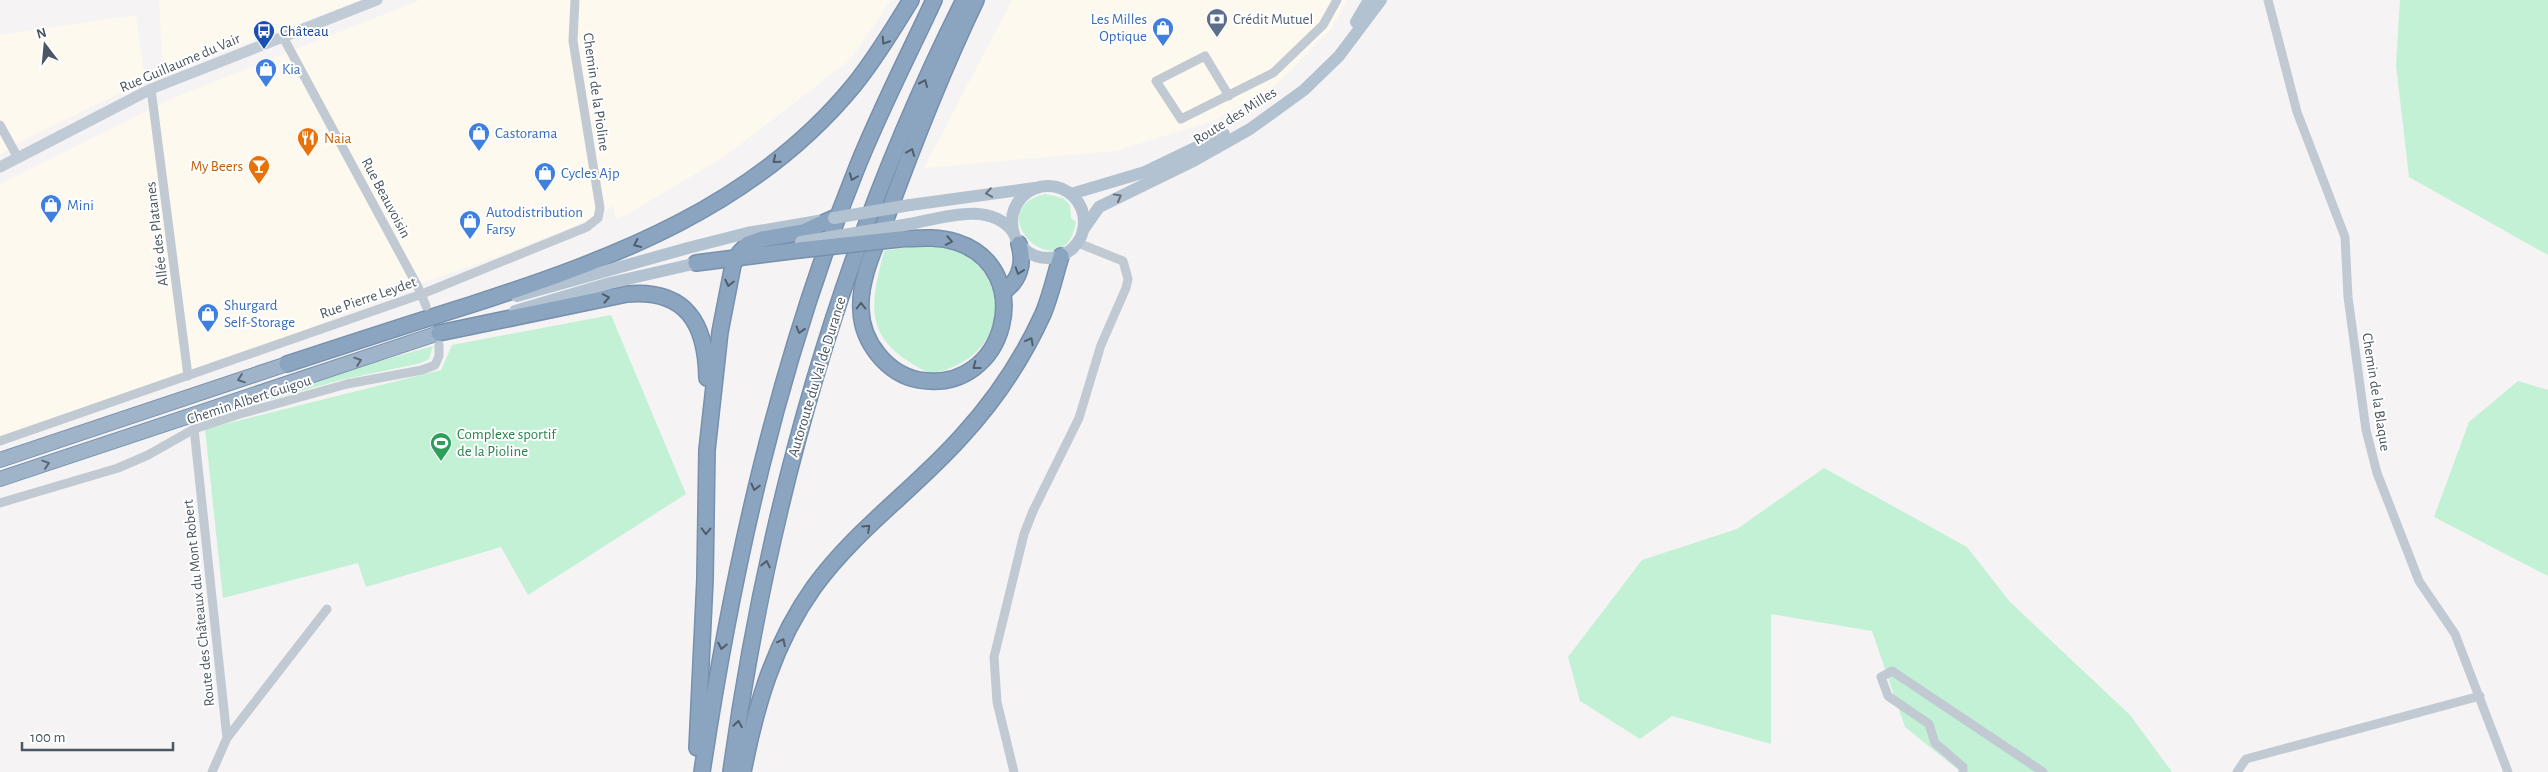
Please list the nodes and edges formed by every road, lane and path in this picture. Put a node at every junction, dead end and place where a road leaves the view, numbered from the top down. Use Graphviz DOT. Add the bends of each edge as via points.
graph roads {
  1 [pos="377,0"];
  2 [pos="575,0"];
  3 [pos="911,0"];
  4 [pos="934,0"];
  5 [pos="964,0"];
  6 [pos="976,0"];
  7 [pos="1337,0"];
  8 [pos="1369,0"];
  9 [pos="1381,0"];
  10 [pos="2268,0"];
  11 [pos="283,36"];
  12 [pos="151,88"];
  13 [pos="1229,96"];
  14 [pos="0,125"];
  15 [pos="18,158"];
  16 [pos="0,167"];
  17 [pos="1037,188"];
  18 [pos="1071,194"];
  19 [pos="598,218"];
  20 [pos="834,218"];
  21 [pos="1083,230"];
  22 [pos="902,232"];
  23 [pos="802,237"];
  24 [pos="1016,238"];
  25 [pos="1078,243"];
  26 [pos="738,255"];
  27 [pos="1061,256"];
  28 [pos="696,263"];
  29 [pos="1002,292"];
  30 [pos="422,294"];
  31 [pos="426,306"];
  32 [pos="439,339"];
  33 [pos="287,364"];
  34 [pos="188,376"];
  35 [pos="194,429"];
  36 [pos="0,441"];
  37 [pos="707,450"];
  38 [pos="0,460"];
  39 [pos="0,479"];
  40 [pos="0,503"];
  41 [pos="327,610"];
  42 [pos="2480,696"];
  43 [pos="227,738"];
  44 [pos="212,772"];
  45 [pos="695,772"];
  46 [pos="702,772"];
  47 [pos="732,772"];
  48 [pos="743,772"];
  49 [pos="1014,772"];
  50 [pos="1963,772"];
  51 [pos="2043,772"];
  52 [pos="2237,772"];
  53 [pos="2508,772"];
  1 -- 11 [label="main road, Rue Guillaume du Vair"];
  2 -- 19 [label="street, Chemin de la Pioline" via="573,41 600,208"];
  3 -- 33 [label="highway, one-way" via="867,68 829,111 788,151 694,216 616,254 550,279"];
  4 -- 46 [label="highway, Autoroute du Val de Durance, one-way" via="856,171 786,373 742,542"];
  47 -- 5 [label="highway, Autoroute du Val de Durance, one-way" via="766,563 813,382 854,256 897,144"];
  29 -- 6 [label="highway, one-way" via="1004,315 995,345 980,365 955,377 927,381 898,373 878,355 862,321 861,299 873,253"];
  7 -- 13 [label="street" via="1323,25 1273,72"];
  8 -- 18 [label="main road, Route des Milles" via="1331,55 1298,85 1242,125 1145,172"];
  21 -- 9 [label="main road, Route des Milles, one-way" via="1100,207 1250,129 1304,90 1339,56"];
  10 -- 42 [label="street, Chemin de la Blaque" via="2297,112 2345,237 2348,297 2366,430 2377,473 2419,581 2455,634"];
  11 -- 12 [label="main road, Rue Guillaume du Vair"];
  11 -- 30 [label="street, Rue Beauvoisin"];
  12 -- 15 [label="main road, Rue Guillaume du Vair"];
  12 -- 34 [label="street, Allée des Platanes"];
  13 -- 13 [label="street" via="1182,119 1156,80 1205,56"];
  14 -- 15 [label="street"];
  15 -- 16 [label="main road, Rue Guillaume du Vair"];
  17 -- 18 [label="main road" via="1049,186"];
  17 -- 20 [label="main road, one-way, bridge"];
  17 -- 24 [label="main road" via="1016,205 1012,221"];
  18 -- 21 [label="main road" via="1082,210"];
  19 -- 30 [label="street, Rue Pierre Leydet" via="587,227"];
  20 -- 23 [label="highway"];
  21 -- 25 [label="main road"];
  22 -- 23 [label="highway, bridge"];
  22 -- 24 [label="main road" via="980,214 995,216"];
  22 -- 29 [label="highway, one-way" via="966,246 990,266"];
  23 -- 26 [label="highway"];
  23 -- 33 [label="main road" via="747,233"];
  24 -- 27 [label="main road" via="1027,252 1038,257"];
  24 -- 29 [label="highway, one-way" via="1022,258 1020,271"];
  25 -- 27 [label="main road"];
  25 -- 49 [label="street" via="1123,261 1128,278 1101,345 1079,418 1032,511 994,657 996,702"];
  26 -- 28 [label="highway"];
  26 -- 37 [label="highway, one-way" via="720,332"];
  48 -- 27 [label="highway, one-way" via="763,687 773,659 800,608 856,538 962,437 1003,384 1044,312"];
  28 -- 32 [label="main road" via="610,283"];
  30 -- 31 [label="street, Rue Beauvoisin"];
  30 -- 34 [label="street, Rue Pierre Leydet"];
  32 -- 35 [label="street, Chemin Albert Guigou" via="439,356 435,365 422,370 347,384"];
  32 -- 37 [label="highway, one-way" via="627,294 663,296 690,315 706,350"];
  39 -- 32 [label="highway, one-way"];
  33 -- 38 [label="highway, one-way"];
  34 -- 36 [label="street, Rue Pierre Leydet"];
  35 -- 40 [label="street, Chemin Albert Guigou" via="148,456 118,468"];
  35 -- 43 [label="street, Route des Châteaux du Mont Robert"];
  37 -- 45 [label="highway, one-way" via="705,579"];
  41 -- 43 [label="street"];
  42 -- 52 [label="street" via="2246,759"];
  42 -- 53 [label="street, Chemin de la Blaque"];
  43 -- 44 [label="street, Route des Châteaux du Mont Robert"];
  50 -- 51 [label="street" via="1934,743 1929,724 1888,696 1881,678 1892,671"];
}
